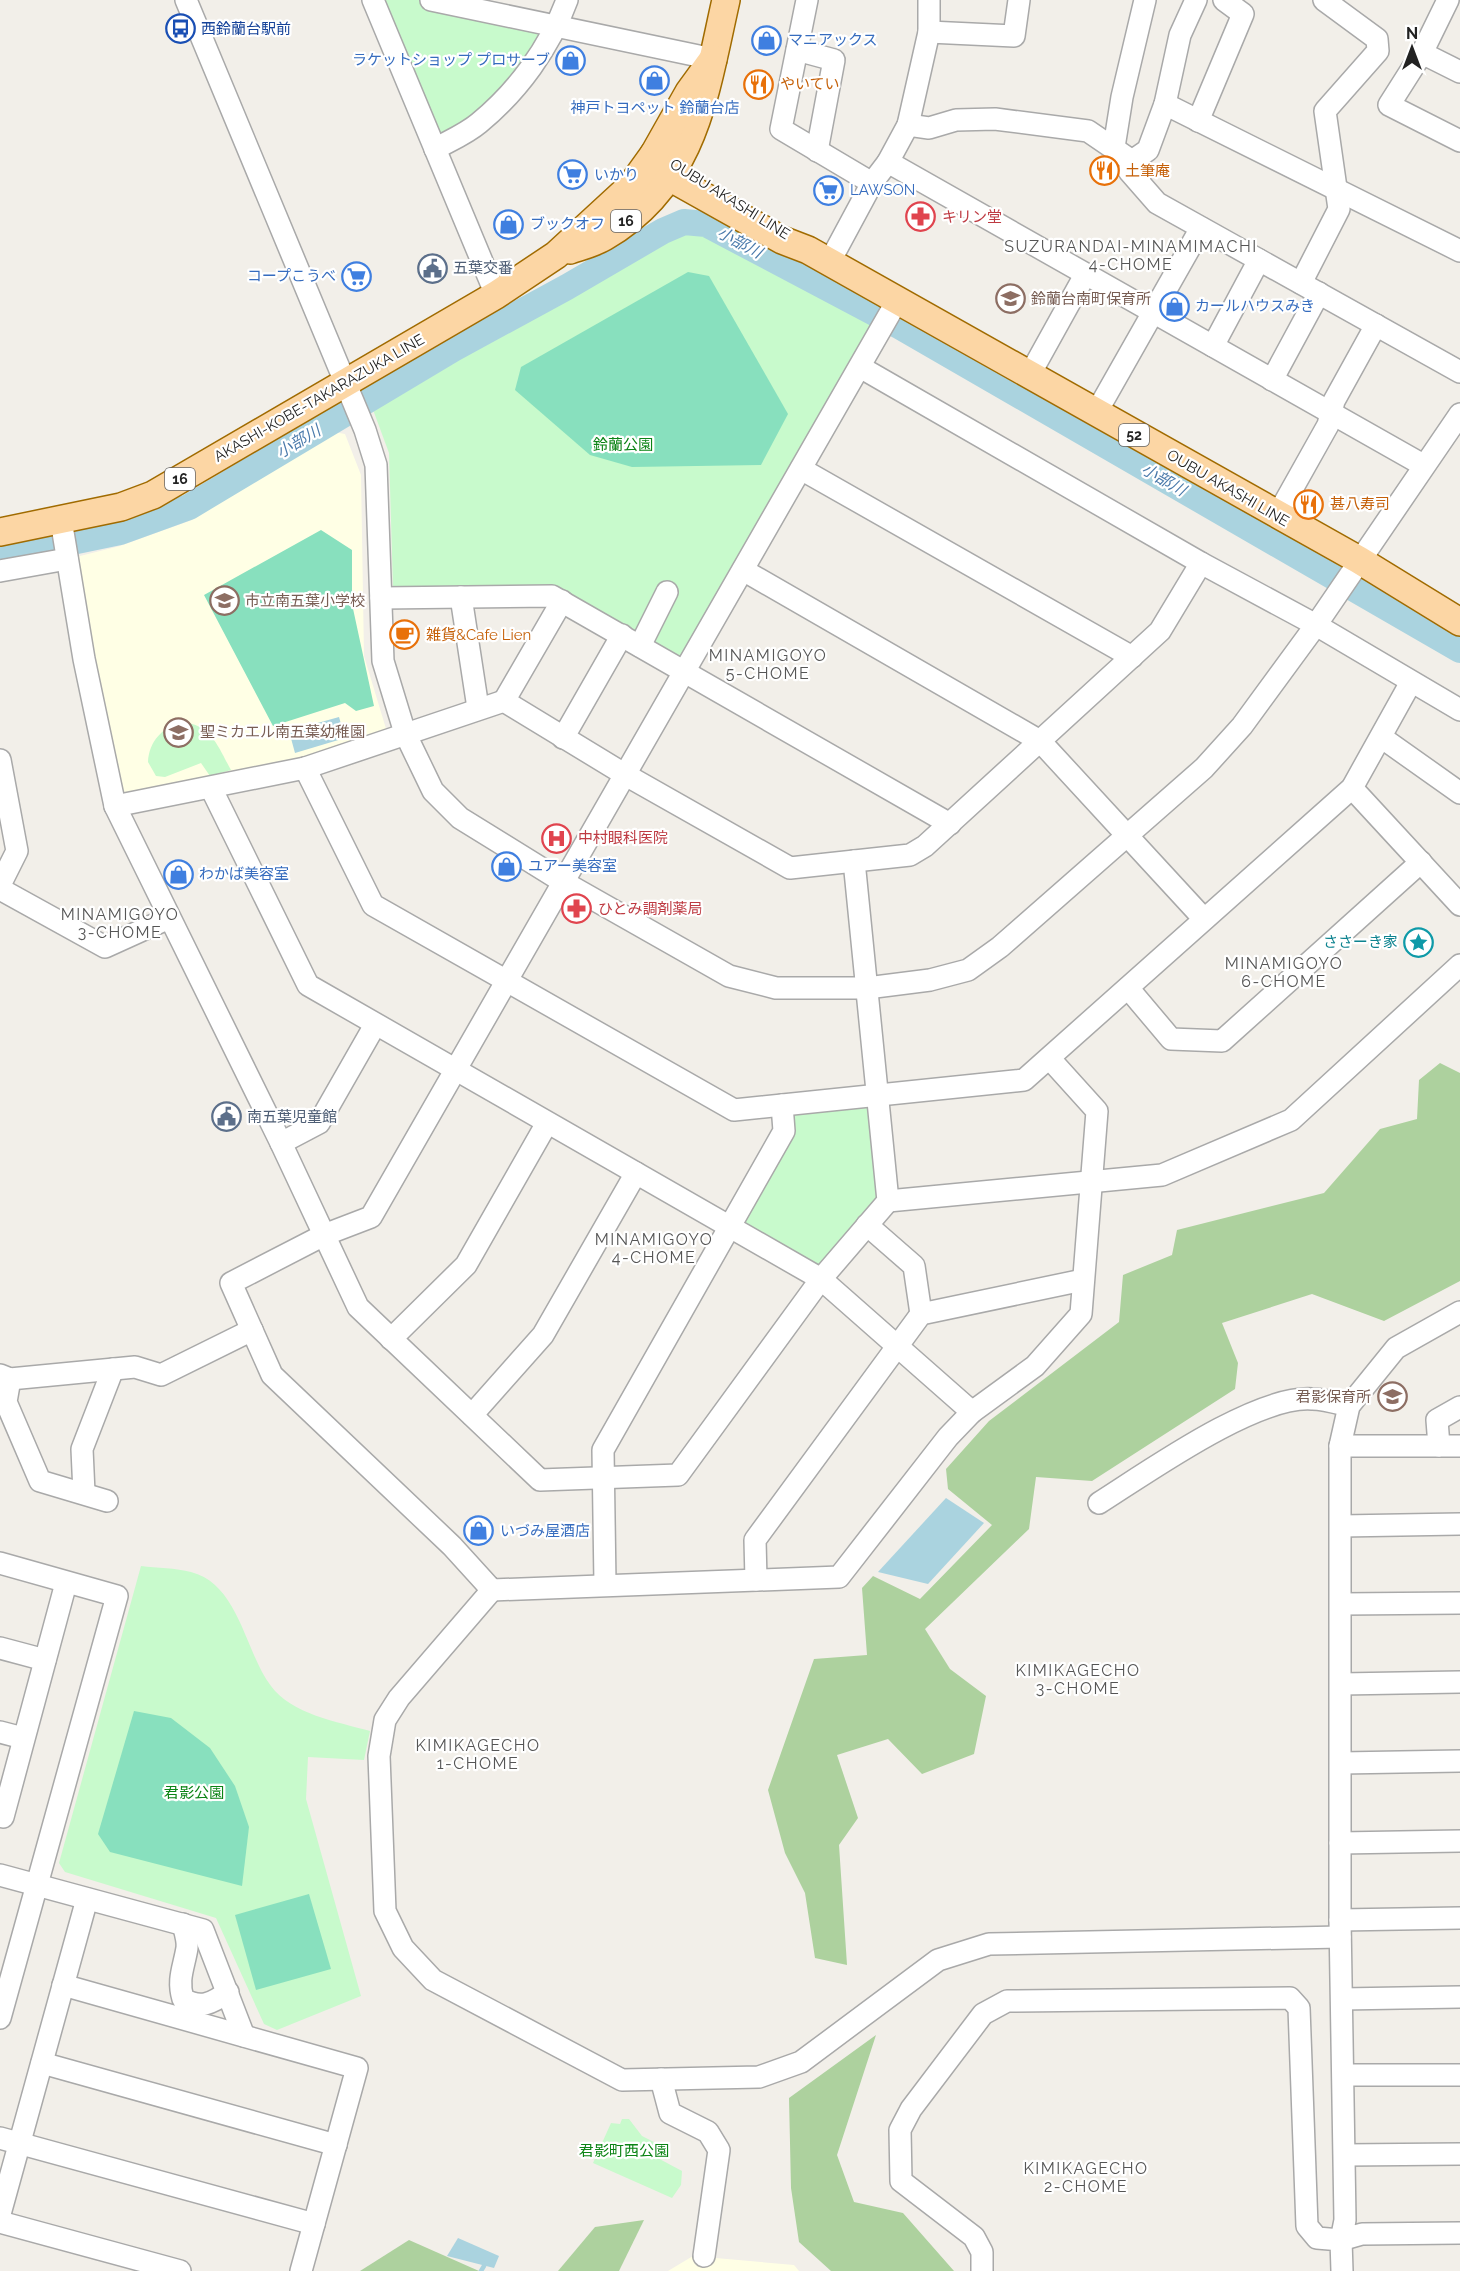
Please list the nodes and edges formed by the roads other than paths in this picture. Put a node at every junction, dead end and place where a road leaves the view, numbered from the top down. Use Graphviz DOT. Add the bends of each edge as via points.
graph roads {
  1 [pos="186,0"];
  2 [pos="373,0"];
  3 [pos="431,0"];
  4 [pos="567,0"];
  5 [pos="726,0"];
  6 [pos="807,0"];
  7 [pos="929,0"];
  8 [pos="1019,0"];
  9 [pos="1144,0"];
  10 [pos="1196,0"];
  11 [pos="1224,0"];
  12 [pos="1324,0"];
  13 [pos="1448,0"];
  14 [pos="1452,0"];
  15 [pos="1460,4"];
  16 [pos="558,26"];
  17 [pos="929,33"];
  18 [pos="797,50"];
  19 [pos="1422,53"];
  20 [pos="713,59"];
  21 [pos="1460,72"];
  22 [pos="1165,104"];
  23 [pos="1198,121"];
  24 [pos="908,125"];
  25 [pos="1460,141"];
  26 [pos="1114,147"];
  27 [pos="435,149"];
  28 [pos="817,151"];
  29 [pos="654,154"];
  30 [pos="1132,161"];
  31 [pos="888,162"];
  32 [pos="675,171"];
  33 [pos="872,183"];
  34 [pos="1338,192"];
  35 [pos="1201,228"];
  36 [pos="1460,251"];
  37 [pos="556,255"];
  38 [pos="818,256"];
  39 [pos="1259,260"];
  40 [pos="1085,275"];
  41 [pos="1310,288"];
  42 [pos="495,295"];
  43 [pos="894,305"];
  44 [pos="1153,314"];
  45 [pos="1376,325"];
  46 [pos="1213,346"];
  47 [pos="860,367"];
  48 [pos="1460,372"];
  49 [pos="1029,376"];
  50 [pos="1272,380"];
  51 [pos="347,389"];
  52 [pos="1096,413"];
  53 [pos="1331,414"];
  54 [pos="1460,414"];
  55 [pos="1423,465"];
  56 [pos="801,469"];
  57 [pos="1277,516"];
  58 [pos="62,525"];
  59 [pos="0,532"];
  60 [pos="67,559"];
  61 [pos="1201,563"];
  62 [pos="1354,568"];
  63 [pos="743,570"];
  64 [pos="0,571"];
  65 [pos="667,592"];
  66 [pos="461,597"];
  67 [pos="381,598"];
  68 [pos="562,601"];
  69 [pos="1460,622"];
  70 [pos="1316,625"];
  71 [pos="622,635"];
  72 [pos="640,646"];
  73 [pos="1132,657"];
  74 [pos="686,671"];
  75 [pos="1411,682"];
  76 [pos="504,701"];
  77 [pos="478,708"];
  78 [pos="1460,710"];
  79 [pos="405,733"];
  80 [pos="1381,737"];
  81 [pos="563,738"];
  82 [pos="1040,741"];
  83 [pos="0,760"];
  84 [pos="305,768"];
  85 [pos="624,774"];
  86 [pos="211,788"];
  87 [pos="1352,788"];
  88 [pos="1460,793"];
  89 [pos="115,806"];
  90 [pos="950,824"];
  91 [pos="1129,835"];
  92 [pos="854,861"];
  93 [pos="1421,862"];
  94 [pos="565,883"];
  95 [pos="0,885"];
  96 [pos="0,889"];
  97 [pos="1460,905"];
  98 [pos="169,918"];
  99 [pos="1204,919"];
  100 [pos="1460,965"];
  101 [pos="508,979"];
  102 [pos="867,988"];
  103 [pos="1128,988"];
  104 [pos="375,1025"];
  105 [pos="1050,1059"];
  106 [pos="458,1070"];
  107 [pos="877,1095"];
  108 [pos="782,1105"];
  109 [pos="547,1123"];
  110 [pos="281,1143"];
  111 [pos="636,1173"];
  112 [pos="1091,1182"];
  113 [pos="888,1201"];
  114 [pos="867,1225"];
  115 [pos="731,1228"];
  116 [pos="324,1235"];
  117 [pos="821,1279"];
  118 [pos="1083,1280"];
  119 [pos="1460,1312"];
  120 [pos="921,1314"];
  121 [pos="252,1330"];
  122 [pos="391,1339"];
  123 [pos="897,1347"];
  124 [pos="113,1369"];
  125 [pos="5,1377"];
  126 [pos="1349,1406"];
  127 [pos="1460,1407"];
  128 [pos="972,1412"];
  129 [pos="472,1415"];
  130 [pos="1340,1446"];
  131 [pos="1450,1446"];
  132 [pos="603,1478"];
  133 [pos="84,1493"];
  134 [pos="107,1501"];
  135 [pos="1099,1503"];
  136 [pos="1460,1524"];
  137 [pos="1341,1526"];
  138 [pos="0,1563"];
  139 [pos="756,1580"];
  140 [pos="66,1583"];
  141 [pos="605,1584"];
  142 [pos="492,1590"];
  143 [pos="1460,1603"];
  144 [pos="1342,1604"];
  145 [pos="0,1648"];
  146 [pos="45,1660"];
  147 [pos="1460,1682"];
  148 [pos="1341,1684"];
  149 [pos="0,1732"];
  150 [pos="23,1738"];
  151 [pos="1460,1761"];
  152 [pos="1341,1763"];
  153 [pos="0,1816"];
  154 [pos="1460,1841"];
  155 [pos="1340,1843"];
  156 [pos="0,1875"];
  157 [pos="37,1885"];
  158 [pos="87,1899"];
  159 [pos="1460,1918"];
  160 [pos="183,1924"];
  161 [pos="1340,1928"];
  162 [pos="63,1985"];
  163 [pos="228,1992"];
  164 [pos="1460,1998"];
  165 [pos="1342,1999"];
  166 [pos="0,2018"];
  167 [pos="244,2036"];
  168 [pos="42,2063"];
  169 [pos="1344,2075"];
  170 [pos="1460,2075"];
  171 [pos="661,2079"];
  172 [pos="9,2141"];
  173 [pos="336,2145"];
  174 [pos="1460,2154"];
  175 [pos="1345,2155"];
  176 [pos="0,2214"];
  177 [pos="0,2222"];
  178 [pos="314,2224"];
  179 [pos="1460,2233"];
  180 [pos="1341,2240"];
  181 [pos="704,2256"];
  182 [pos="180,2271"];
  183 [pos="301,2271"];
  184 [pos="982,2271"];
  185 [pos="1341,2271"];
  1 -- 51 [label="street"];
  2 -- 27 [label="street"];
  3 -- 16 [label="street"];
  4 -- 16 [label="street"];
  5 -- 20 [label="main road, AKASHI-KOBE-TAKARAZUKA LINE / 16"];
  6 -- 18 [label="street"];
  7 -- 17 [label="street"];
  8 -- 17 [label="street" via="1014,36"];
  9 -- 26 [label="street"];
  10 -- 22 [label="street" via="1180,35"];
  11 -- 23 [label="street" via="1243,14"];
  12 -- 34 [label="street" via="1377,39 1378,51 1325,111"];
  13 -- 19 [label="street"];
  14 -- 15 [label="street"];
  16 -- 20 [label="street"];
  16 -- 27 [label="street" via="514,89 478,124"];
  17 -- 24 [label="street"];
  18 -- 28 [label="street" via="781,129"];
  18 -- 28 [label="street" via="834,60"];
  19 -- 21 [label="street"];
  19 -- 25 [label="street" via="1389,105"];
  20 -- 29 [label="main road, AKASHI-KOBE-TAKARAZUKA LINE / 16"];
  20 -- 32 [label="main road, AKASHI-KOBE-TAKARAZUKA LINE / 16" via="704,102"];
  22 -- 23 [label="street"];
  22 -- 30 [label="street" via="1148,150"];
  23 -- 34 [label="street"];
  24 -- 26 [label="street" via="929,128 956,120 995,119 1088,131"];
  24 -- 31 [label="street"];
  26 -- 30 [label="street"];
  27 -- 42 [label="street"];
  28 -- 33 [label="street"];
  29 -- 32 [label="main road, OUBU AKASHI LINE / 52"];
  29 -- 37 [label="main road, AKASHI-KOBE-TAKARAZUKA LINE / 16" via="631,186"];
  30 -- 35 [label="street" via="1129,171 1157,203"];
  31 -- 33 [label="street"];
  31 -- 40 [label="street"];
  32 -- 37 [label="main road, AKASHI-KOBE-TAKARAZUKA LINE / 16" via="643,208 604,238"];
  32 -- 38 [label="main road, OUBU AKASHI LINE / 52" via="782,240"];
  33 -- 38 [label="street"];
  34 -- 36 [label="street"];
  34 -- 41 [label="street" via="1340,209"];
  35 -- 39 [label="street"];
  35 -- 44 [label="street"];
  37 -- 42 [label="main road, AKASHI-KOBE-TAKARAZUKA LINE / 16"];
  38 -- 43 [label="main road, OUBU AKASHI LINE / 52"];
  39 -- 41 [label="street"];
  39 -- 46 [label="street"];
  40 -- 44 [label="street"];
  40 -- 49 [label="street"];
  41 -- 45 [label="street"];
  41 -- 50 [label="street"];
  42 -- 51 [label="main road, AKASHI-KOBE-TAKARAZUKA LINE / 16"];
  43 -- 47 [label="street"];
  43 -- 49 [label="main road, OUBU AKASHI LINE / 52"];
  44 -- 46 [label="street"];
  44 -- 52 [label="street"];
  45 -- 48 [label="street"];
  45 -- 53 [label="street" via="1334,401"];
  46 -- 50 [label="street"];
  47 -- 56 [label="street"];
  47 -- 61 [label="street"];
  49 -- 52 [label="main road, OUBU AKASHI LINE / 52"];
  50 -- 53 [label="street"];
  51 -- 58 [label="main road, AKASHI-KOBE-TAKARAZUKA LINE / 16" via="153,495"];
  51 -- 67 [label="street" via="366,430 376,465"];
  52 -- 57 [label="main road, OUBU AKASHI LINE / 52"];
  53 -- 55 [label="street"];
  53 -- 57 [label="street"];
  54 -- 55 [label="street"];
  55 -- 62 [label="street"];
  56 -- 63 [label="street"];
  56 -- 73 [label="street"];
  57 -- 62 [label="main road, OUBU AKASHI LINE / 52"];
  58 -- 59 [label="main road, AKASHI-KOBE-TAKARAZUKA LINE / 16"];
  58 -- 60 [label="street"];
  60 -- 64 [label="street"];
  60 -- 89 [label="street"];
  61 -- 70 [label="street"];
  61 -- 73 [label="street" via="1160,631"];
  62 -- 69 [label="main road, OUBU AKASHI LINE / 52"];
  62 -- 70 [label="street"];
  63 -- 74 [label="street"];
  63 -- 82 [label="street"];
  65 -- 72 [label="street"];
  66 -- 67 [label="street"];
  66 -- 68 [label="street" via="552,596"];
  66 -- 77 [label="street"];
  67 -- 79 [label="street" via="383,661"];
  68 -- 71 [label="street"];
  68 -- 76 [label="street"];
  70 -- 75 [label="street"];
  70 -- 91 [label="street" via="1242,726 1204,768"];
  71 -- 72 [label="street"];
  71 -- 81 [label="street"];
  72 -- 74 [label="street"];
  73 -- 82 [label="street"];
  74 -- 85 [label="street"];
  74 -- 90 [label="street"];
  75 -- 78 [label="street"];
  75 -- 80 [label="street"];
  76 -- 77 [label="street"];
  76 -- 81 [label="street"];
  77 -- 79 [label="street"];
  79 -- 84 [label="street"];
  79 -- 94 [label="street" via="433,791 460,818"];
  80 -- 87 [label="street"];
  80 -- 88 [label="street"];
  81 -- 85 [label="street"];
  82 -- 90 [label="street"];
  82 -- 91 [label="street"];
  83 -- 95 [label="street" via="17,851"];
  84 -- 86 [label="street"];
  84 -- 101 [label="street" via="373,905"];
  85 -- 92 [label="street" via="790,868"];
  85 -- 94 [label="street"];
  86 -- 89 [label="street"];
  86 -- 104 [label="street" via="308,985"];
  87 -- 93 [label="street"];
  87 -- 99 [label="street"];
  89 -- 98 [label="street"];
  90 -- 92 [label="street" via="910,855"];
  91 -- 99 [label="street"];
  91 -- 102 [label="street" via="968,970 930,980"];
  92 -- 102 [label="street"];
  93 -- 97 [label="street"];
  93 -- 103 [label="street" via="1222,1041 1171,1039"];
  94 -- 101 [label="street"];
  94 -- 102 [label="street" via="729,976 776,988"];
  96 -- 98 [label="street" via="105,947"];
  98 -- 110 [label="street"];
  99 -- 103 [label="street"];
  100 -- 112 [label="street" via="1291,1120 1162,1175"];
  101 -- 106 [label="street"];
  101 -- 108 [label="street" via="734,1110"];
  102 -- 107 [label="street"];
  103 -- 105 [label="street"];
  104 -- 106 [label="street"];
  104 -- 110 [label="street" via="319,1123"];
  105 -- 107 [label="street" via="1024,1080"];
  105 -- 112 [label="street" via="1097,1111"];
  106 -- 109 [label="street"];
  106 -- 116 [label="street" via="371,1217"];
  107 -- 108 [label="street"];
  107 -- 113 [label="street"];
  108 -- 115 [label="street" via="784,1131"];
  109 -- 111 [label="street"];
  109 -- 122 [label="street" via="466,1265"];
  110 -- 116 [label="street"];
  111 -- 115 [label="street"];
  111 -- 129 [label="street" via="543,1335"];
  112 -- 113 [label="street"];
  112 -- 118 [label="street"];
  113 -- 114 [label="street"];
  114 -- 117 [label="street"];
  114 -- 120 [label="street" via="914,1266"];
  115 -- 117 [label="street"];
  115 -- 132 [label="street" via="603,1450"];
  116 -- 121 [label="street" via="231,1283"];
  116 -- 122 [label="street" via="358,1307"];
  117 -- 123 [label="street"];
  117 -- 132 [label="street" via="678,1474"];
  118 -- 120 [label="street"];
  118 -- 128 [label="street" via="1081,1314 1035,1366"];
  119 -- 126 [label="street" via="1396,1348"];
  120 -- 123 [label="street"];
  121 -- 124 [label="street" via="161,1375 135,1367"];
  121 -- 142 [label="street" via="272,1375 452,1546"];
  122 -- 129 [label="street"];
  123 -- 128 [label="street"];
  123 -- 139 [label="street" via="755,1540"];
  124 -- 125 [label="street"];
  124 -- 133 [label="street" via="82,1449"];
  125 -- 133 [label="street" via="6,1402 40,1481"];
  126 -- 130 [label="street"];
  126 -- 135 [label="street" via="1311,1398 1261,1408 1174,1455"];
  127 -- 131 [label="street" via="1437,1420"];
  128 -- 139 [label="street" via="839,1577"];
  129 -- 132 [label="street" via="540,1480"];
  130 -- 131 [label="street"];
  130 -- 137 [label="street"];
  132 -- 141 [label="street"];
  133 -- 134 [label="street"];
  136 -- 137 [label="street"];
  137 -- 144 [label="street"];
  138 -- 140 [label="street"];
  139 -- 141 [label="street"];
  140 -- 146 [label="street"];
  140 -- 157 [label="street" via="117,1596"];
  141 -- 142 [label="street"];
  142 -- 171 [label="street" via="399,1698 386,1720 379,1756 386,1911 403,1948 433,1980 622,2080"];
  143 -- 144 [label="street"];
  144 -- 148 [label="street"];
  145 -- 146 [label="street"];
  146 -- 150 [label="street"];
  147 -- 148 [label="street"];
  148 -- 152 [label="street"];
  149 -- 150 [label="street"];
  150 -- 153 [label="street" via="3,1817"];
  151 -- 152 [label="street"];
  152 -- 155 [label="street"];
  154 -- 155 [label="street"];
  155 -- 161 [label="street"];
  156 -- 157 [label="street"];
  157 -- 158 [label="street"];
  157 -- 166 [label="street"];
  158 -- 160 [label="street"];
  158 -- 162 [label="street"];
  159 -- 161 [label="street"];
  160 -- 163 [label="street" via="203,1930"];
  160 -- 163 [label="street" via="188,1946 180,1970 183,1999 195,2006 210,2005"];
  161 -- 165 [label="street"];
  161 -- 171 [label="street" via="989,1944 938,1960 801,2062 759,2077"];
  162 -- 167 [label="street"];
  162 -- 168 [label="street"];
  163 -- 167 [label="street"];
  164 -- 165 [label="street"];
  165 -- 169 [label="street"];
  167 -- 173 [label="street" via="357,2068"];
  168 -- 172 [label="street"];
  168 -- 173 [label="street"];
  169 -- 170 [label="street"];
  169 -- 175 [label="street"];
  171 -- 181 [label="street" via="670,2113 708,2132 719,2150"];
  172 -- 176 [label="street"];
  172 -- 178 [label="street"];
  173 -- 178 [label="street"];
  174 -- 175 [label="street"];
  175 -- 180 [label="street" via="1346,2220"];
  177 -- 182 [label="street"];
  178 -- 183 [label="street"];
  179 -- 180 [label="street" via="1362,2234"];
  180 -- 184 [label="street" via="1317,2238 1307,2226 1299,2008 1290,1998 1007,2001 983,2014 911,2109 900,2130 901,2181 974,2237 982,2252"];
  180 -- 185 [label="street"];
}
